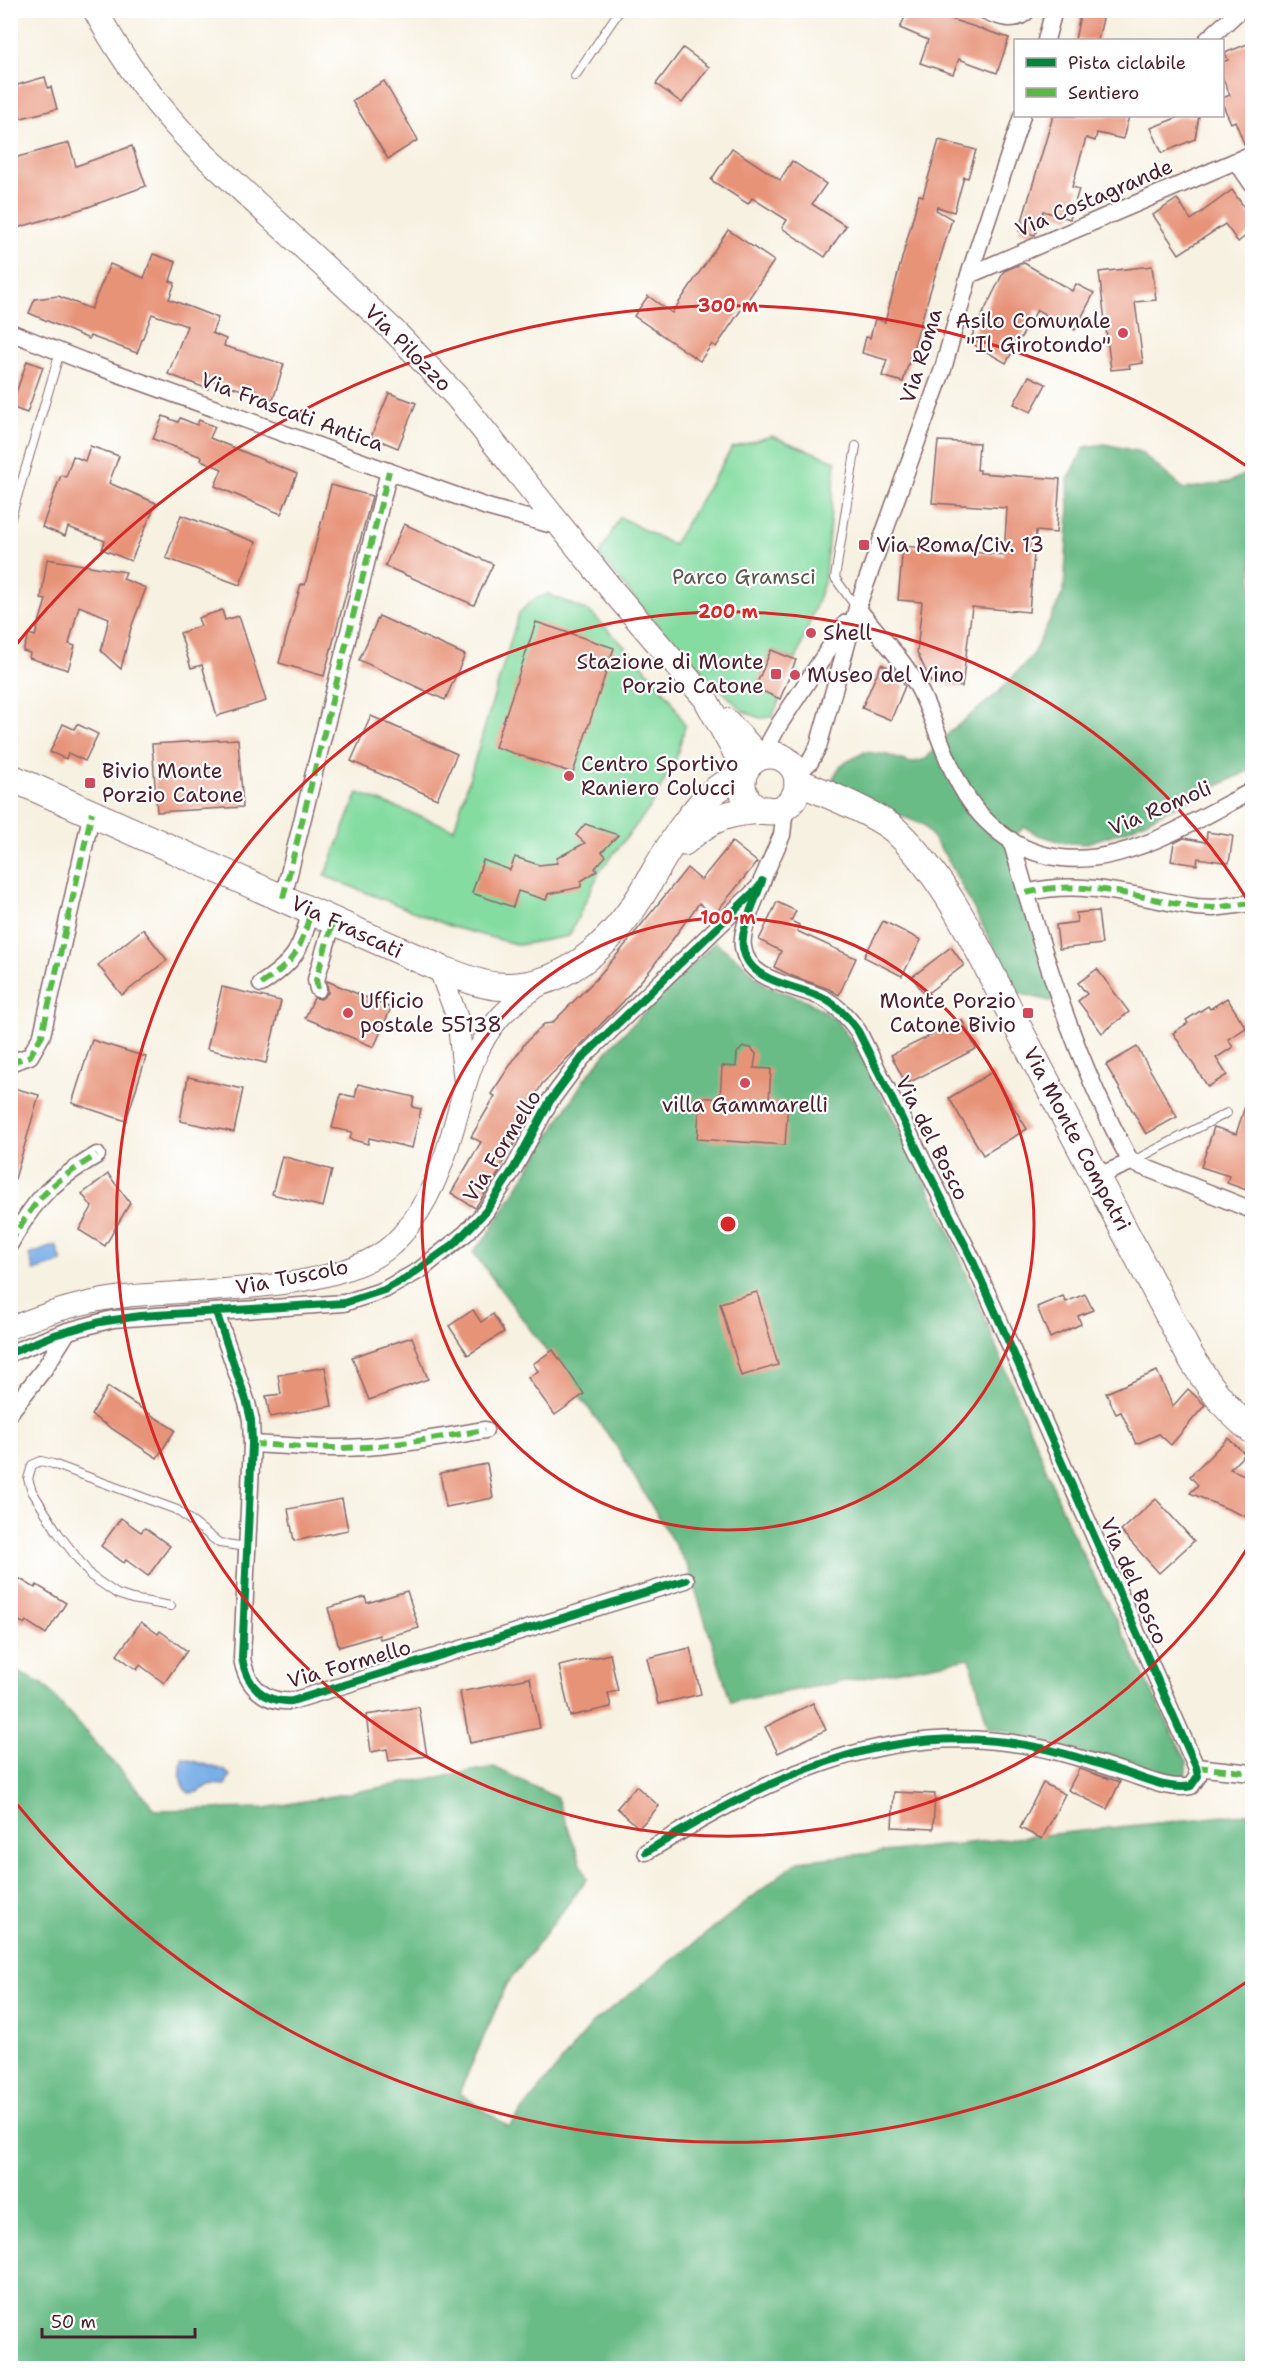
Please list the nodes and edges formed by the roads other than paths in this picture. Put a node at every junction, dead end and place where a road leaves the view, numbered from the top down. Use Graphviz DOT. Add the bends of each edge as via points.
graph roads {
  1 [pos="95,10"];
  2 [pos="620,10"];
  3 [pos="983,10"];
  4 [pos="1028,10"];
  5 [pos="1054,10"];
  6 [pos="1240,10"];
  7 [pos="1046,39"];
  8 [pos="1208,39"];
  9 [pos="575,76"];
  10 [pos="1022,117"];
  11 [pos="1252,154"];
  12 [pos="1237,162"];
  13 [pos="1252,184"];
  14 [pos="969,275"];
  15 [pos="10,332"];
  16 [pos="60,352"];
  17 [pos="856,446"];
  18 [pos="388,471"];
  19 [pos="10,521"];
  20 [pos="560,526"];
  21 [pos="856,608"];
  22 [pos="753,765"];
  23 [pos="10,777"];
  24 [pos="797,778"];
  25 [pos="1252,791"];
  26 [pos="777,809"];
  27 [pos="92,812"];
  28 [pos="1011,840"];
  29 [pos="907,842"];
  30 [pos="655,873"];
  31 [pos="760,884"];
  32 [pos="1026,893"];
  33 [pos="283,898"];
  34 [pos="1252,903"];
  35 [pos="322,916"];
  36 [pos="439,968"];
  37 [pos="544,982"];
  38 [pos="261,984"];
  39 [pos="318,989"];
  40 [pos="10,1063"];
  41 [pos="465,1082"];
  42 [pos="1227,1113"];
  43 [pos="96,1155"];
  44 [pos="1131,1162"];
  45 [pos="1096,1177"];
  46 [pos="1252,1210"];
  47 [pos="10,1245"];
  48 [pos="216,1312"];
  49 [pos="10,1328"];
  50 [pos="68,1331"];
  51 [pos="10,1353"];
  52 [pos="10,1412"];
  53 [pos="485,1430"];
  54 [pos="1252,1430"];
  55 [pos="252,1444"];
  56 [pos="247,1547"];
  57 [pos="686,1580"];
  58 [pos="171,1606"];
  59 [pos="1196,1767"];
  60 [pos="1252,1773"];
  61 [pos="646,1852"];
  1 -- 20 [label="main road, Via Pilozzo" via="135,75 172,122 420,357"];
  2 -- 9 [label="lane"];
  3 -- 4 [label="street" via="1012,19"];
  5 -- 7 [label="street"];
  6 -- 8 [label="street"];
  10 -- 14 [label="street, Via Roma"];
  11 -- 12 [label="street, Via Costagrande"];
  12 -- 13 [label="street"];
  12 -- 14 [label="street, Via Costagrande"];
  14 -- 21 [label="street, Via Roma" via="944,369"];
  15 -- 16 [label="street, Via Frascati Antica"];
  16 -- 18 [label="street, Via Frascati Antica"];
  16 -- 19 [label="lane"];
  17 -- 21 [label="lane" via="834,578"];
  18 -- 20 [label="street, Via Frascati Antica" via="487,507"];
  18 -- 33 [label="street"];
  20 -- 22 [label="main road, Via Pilozzo" via="706,701"];
  21 -- 22 [label="street"];
  21 -- 24 [label="street" via="818,747"];
  21 -- 28 [label="street, Via Romoli" via="918,687 964,793 984,819"];
  22 -- 24 [label="main road" via="779,757"];
  22 -- 26 [label="main road" via="745,796 750,803"];
  22 -- 30 [label="main road, Via Frascati" via="718,788 698,809"];
  23 -- 27 [label="main road, Via Frascati"];
  24 -- 26 [label="main road" via="795,797"];
  24 -- 29 [label="main road, Via Monte Compatri" via="893,828"];
  25 -- 28 [label="street, Via Romoli" via="1159,838 1109,854 1056,858 1030,851"];
  26 -- 29 [label="main road, Via Monte Compatri" via="799,807 839,815"];
  26 -- 30 [label="main road, Via Frascati" via="742,811 711,821 670,853"];
  26 -- 31 [label="street, Via del Bosco" via="784,817 784,825"];
  27 -- 33 [label="main road, Via Frascati"];
  27 -- 40 [label="street" via="42,1035 30,1056"];
  28 -- 32 [label="street"];
  29 -- 45 [label="main road, Via Monte Compatri" via="933,875 969,934"];
  30 -- 37 [label="main road, Via Frascati" via="609,937 575,967"];
  31 -- 48 [label="street, Via Formello" via="582,1058 550,1101 486,1211 438,1257 384,1290 344,1303"];
  31 -- 59 [label="street, Via del Bosco" via="742,947 745,956 757,970 775,981 823,999 845,1014 858,1031 972,1259"];
  32 -- 34 [label="street" via="1071,886 1196,907"];
  32 -- 44 [label="street" via="1078,1054"];
  33 -- 35 [label="main road, Via Frascati"];
  35 -- 36 [label="main road, Via Frascati"];
  35 -- 38 [label="street" via="293,958"];
  35 -- 39 [label="street"];
  36 -- 37 [label="main road, Via Frascati" via="494,986"];
  36 -- 41 [label="street" via="458,1020"];
  37 -- 41 [label="street" via="500,1017 484,1040"];
  41 -- 49 [label="street, Via Tuscolo" via="434,1183 410,1224 381,1253 357,1265 308,1278 245,1288 116,1297"];
  42 -- 44 [label="lane"];
  43 -- 47 [label="street" via="42,1194"];
  44 -- 45 [label="street"];
  44 -- 46 [label="street"];
  45 -- 54 [label="main road, Via Monte Compatri" via="1199,1370 1231,1412"];
  48 -- 50 [label="street, Via Formello" via="127,1317"];
  48 -- 55 [label="street, Via Formello" via="247,1403"];
  50 -- 51 [label="street, Via Formello"];
  50 -- 52 [label="street"];
  53 -- 55 [label="street" via="367,1447"];
  55 -- 56 [label="street, Via Formello"];
  56 -- 57 [label="street, Via Formello" via="242,1658 245,1673 257,1691 284,1702"];
  56 -- 58 [label="lane" via="214,1541 190,1519 162,1504 53,1464 41,1461 32,1465 28,1479 32,1491 91,1576 117,1594"];
  59 -- 60 [label="street"];
  59 -- 61 [label="street" via="1196,1780 1191,1786 1181,1787 1010,1743 949,1740 884,1746 782,1778"];
}
